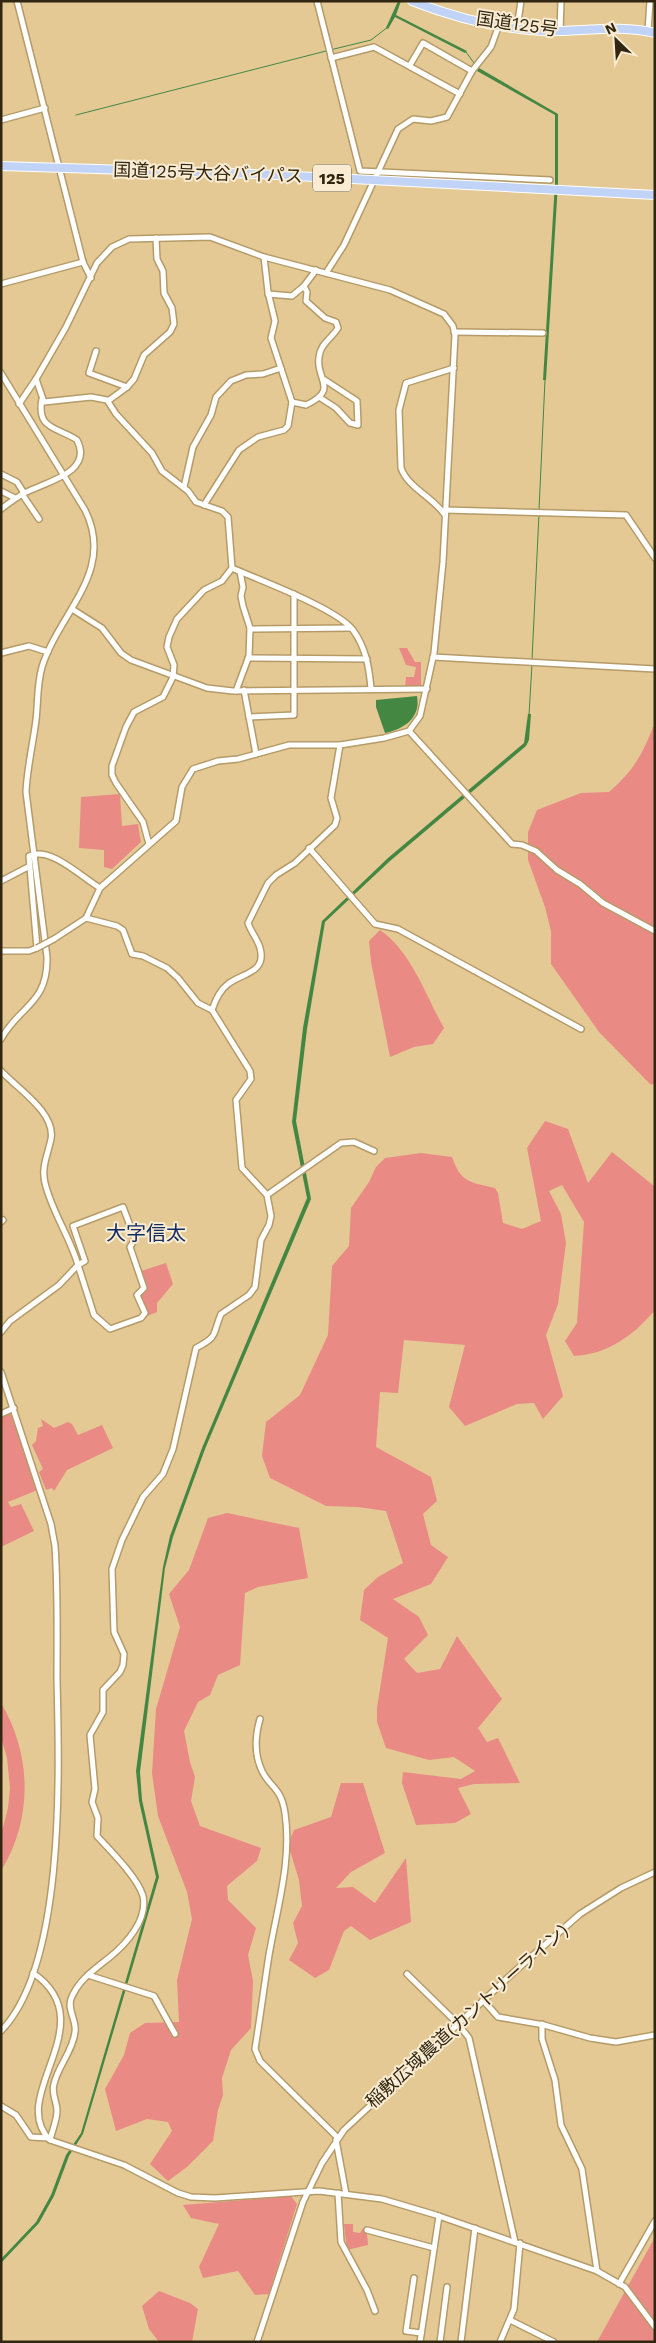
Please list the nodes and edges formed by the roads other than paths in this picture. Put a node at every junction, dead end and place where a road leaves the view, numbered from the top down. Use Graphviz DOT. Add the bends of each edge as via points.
graph roads {
  1 [pos="17,1"];
  2 [pos="316,1"];
  3 [pos="412,1"];
  4 [pos="521,1"];
  5 [pos="561,1"];
  6 [pos="650,1"];
  7 [pos="499,25"];
  8 [pos="517,28"];
  9 [pos="560,31"];
  10 [pos="651,32"];
  11 [pos="331,57"];
  12 [pos="410,66"];
  13 [pos="472,71"];
  14 [pos="460,94"];
  15 [pos="45,108"];
  16 [pos="1,120"];
  17 [pos="5,166"];
  18 [pos="60,167"];
  19 [pos="378,172"];
  20 [pos="374,180"];
  21 [pos="550,180"];
  22 [pos="655,195"];
  23 [pos="156,238"];
  24 [pos="264,257"];
  25 [pos="83,262"];
  26 [pos="316,270"];
  27 [pos="326,272"];
  28 [pos="91,278"];
  29 [pos="1,284"];
  30 [pos="304,286"];
  31 [pos="268,294"];
  32 [pos="454,332"];
  33 [pos="543,333"];
  34 [pos="96,351"];
  35 [pos="281,368"];
  36 [pos="454,368"];
  37 [pos="1,373"];
  38 [pos="36,380"];
  39 [pos="324,380"];
  40 [pos="127,388"];
  41 [pos="319,397"];
  42 [pos="42,398"];
  43 [pos="108,401"];
  44 [pos="292,402"];
  45 [pos="19,404"];
  46 [pos="1,474"];
  47 [pos="63,477"];
  48 [pos="184,487"];
  49 [pos="1,492"];
  50 [pos="23,493"];
  51 [pos="15,498"];
  52 [pos="204,505"];
  53 [pos="1,509"];
  54 [pos="445,513"];
  55 [pos="39,519"];
  56 [pos="655,558"];
  57 [pos="232,568"];
  58 [pos="240,572"];
  59 [pos="294,594"];
  60 [pos="72,609"];
  61 [pos="351,628"];
  62 [pos="250,629"];
  63 [pos="294,629"];
  64 [pos="48,652"];
  65 [pos="1,653"];
  66 [pos="248,658"];
  67 [pos="434,658"];
  68 [pos="294,659"];
  69 [pos="367,659"];
  70 [pos="655,669"];
  71 [pos="173,677"];
  72 [pos="371,688"];
  73 [pos="294,689"];
  74 [pos="427,689"];
  75 [pos="236,690"];
  76 [pos="244,690"];
  77 [pos="249,717"];
  78 [pos="409,731"];
  79 [pos="340,745"];
  80 [pos="256,754"];
  81 [pos="149,844"];
  82 [pos="309,848"];
  83 [pos="35,853"];
  84 [pos="28,867"];
  85 [pos="1,881"];
  86 [pos="100,888"];
  87 [pos="86,918"];
  88 [pos="655,932"];
  89 [pos="37,948"];
  90 [pos="1,951"];
  91 [pos="212,1010"];
  92 [pos="581,1029"];
  93 [pos="1,1038"];
  94 [pos="1,1071"];
  95 [pos="374,1151"];
  96 [pos="267,1195"];
  97 [pos="62,1222"];
  98 [pos="73,1226"];
  99 [pos="78,1265"];
  100 [pos="1,1332"];
  101 [pos="1,1372"];
  102 [pos="14,1408"];
  103 [pos="1,1414"];
  104 [pos="260,1719"];
  105 [pos="655,1872"];
  106 [pos="33,1973"];
  107 [pos="407,1974"];
  108 [pos="88,1975"];
  109 [pos="483,2000"];
  110 [pos="458,2024"];
  111 [pos="542,2024"];
  112 [pos="1,2031"];
  113 [pos="175,2034"];
  114 [pos="655,2035"];
  115 [pos="1,2106"];
  116 [pos="49,2139"];
  117 [pos="337,2139"];
  118 [pos="308,2191"];
  119 [pos="338,2193"];
  120 [pos="346,2194"];
  121 [pos="439,2216"];
  122 [pos="655,2220"];
  123 [pos="475,2228"];
  124 [pos="367,2230"];
  125 [pos="518,2242"];
  126 [pos="434,2248"];
  127 [pos="597,2271"];
  128 [pos="414,2278"];
  129 [pos="619,2284"];
  130 [pos="447,2287"];
  131 [pos="375,2311"];
  132 [pos="510,2320"];
  133 [pos="655,2327"];
  134 [pos="421,2333"];
  135 [pos="257,2342"];
  136 [pos="420,2342"];
  137 [pos="440,2342"];
  138 [pos="461,2342"];
  139 [pos="500,2342"];
  140 [pos="554,2342"];
  1 -- 15 [label="street"];
  2 -- 11 [label="street"];
  3 -- 7 [label="highway, 国道125号"];
  4 -- 8 [label="street"];
  5 -- 9 [label="street"];
  6 -- 10 [label="street"];
  7 -- 8 [label="highway, 国道125号"];
  7 -- 13 [label="street" via="491,47"];
  8 -- 9 [label="highway, 国道125号"];
  9 -- 10 [label="highway, 国道125号" via="618,29"];
  11 -- 12 [label="street" via="374,47"];
  11 -- 19 [label="street" via="360,171"];
  12 -- 13 [label="street" via="423,43"];
  12 -- 14 [label="street"];
  13 -- 14 [label="street"];
  14 -- 19 [label="street" via="447,117 431,121 413,119 403,123 391,141"];
  15 -- 16 [label="street"];
  15 -- 18 [label="street"];
  17 -- 18 [label="highway, 国道125号大谷バイパス / 125"];
  18 -- 20 [label="highway, 国道125号大谷バイパス / 125"];
  18 -- 25 [label="street"];
  19 -- 20 [label="street"];
  19 -- 21 [label="street"];
  20 -- 22 [label="highway, 国道125号大谷バイパス / 125"];
  20 -- 27 [label="street" via="344,245"];
  23 -- 24 [label="street" via="210,237"];
  23 -- 28 [label="street" via="129,239 112,247 97,262"];
  23 -- 40 [label="street" via="164,293 172,308 174,324 170,332 144,354 134,380"];
  24 -- 26 [label="street"];
  24 -- 31 [label="street"];
  25 -- 28 [label="street"];
  25 -- 29 [label="street"];
  26 -- 27 [label="street"];
  26 -- 30 [label="street"];
  27 -- 32 [label="street" via="390,290 436,310 448,320"];
  28 -- 38 [label="street"];
  30 -- 31 [label="street" via="292,296"];
  30 -- 39 [label="street" via="309,305 336,322 338,328 321,348 318,359"];
  31 -- 35 [label="street" via="275,321 271,338"];
  32 -- 33 [label="street"];
  32 -- 36 [label="street"];
  34 -- 40 [label="street" via="89,373"];
  35 -- 44 [label="street"];
  35 -- 48 [label="street" via="263,374 246,374 230,381 216,397 211,414 193,447"];
  36 -- 54 [label="street"];
  36 -- 54 [label="street" via="406,383 399,410 404,476"];
  37 -- 45 [label="street"];
  38 -- 42 [label="street"];
  38 -- 45 [label="street"];
  39 -- 41 [label="street" via="324,390"];
  39 -- 41 [label="street" via="357,401 358,424 350,423"];
  40 -- 43 [label="street"];
  41 -- 44 [label="street" via="306,405"];
  42 -- 43 [label="street" via="44,402 91,397"];
  42 -- 47 [label="street" via="39,410 46,424 77,440 80,446 72,470"];
  43 -- 48 [label="street" via="152,453 162,470"];
  44 -- 52 [label="street" via="288,426 258,437 239,450"];
  45 -- 47 [label="street"];
  46 -- 50 [label="street" via="17,482"];
  47 -- 50 [label="street"];
  47 -- 60 [label="street" via="90,521 95,544 83,592"];
  48 -- 52 [label="street" via="196,502"];
  49 -- 51 [label="street"];
  50 -- 51 [label="street"];
  50 -- 55 [label="street"];
  51 -- 53 [label="street"];
  52 -- 57 [label="street" via="222,511 228,517"];
  54 -- 56 [label="street" via="626,515"];
  54 -- 67 [label="street"];
  57 -- 58 [label="street"];
  57 -- 71 [label="street" via="222,581 204,590 177,619 167,647 174,665"];
  58 -- 59 [label="street"];
  58 -- 62 [label="street" via="242,601"];
  59 -- 61 [label="street"];
  59 -- 63 [label="street"];
  60 -- 64 [label="street"];
  60 -- 71 [label="street" via="102,628 125,657"];
  61 -- 63 [label="street"];
  61 -- 69 [label="street"];
  62 -- 63 [label="street"];
  62 -- 66 [label="street"];
  63 -- 68 [label="street"];
  64 -- 65 [label="street" via="29,646"];
  64 -- 83 [label="street" via="41,676 27,775 26,792"];
  66 -- 68 [label="street"];
  66 -- 75 [label="street"];
  67 -- 70 [label="street"];
  67 -- 74 [label="street"];
  68 -- 69 [label="street"];
  68 -- 73 [label="street"];
  69 -- 72 [label="street"];
  71 -- 75 [label="street" via="206,688"];
  71 -- 81 [label="street" via="163,697 134,712 112,766 112,776 143,822"];
  72 -- 73 [label="street"];
  72 -- 74 [label="street"];
  73 -- 76 [label="street"];
  73 -- 77 [label="street" via="294,715"];
  74 -- 78 [label="street" via="420,716"];
  75 -- 76 [label="street"];
  76 -- 77 [label="street"];
  77 -- 80 [label="street"];
  78 -- 79 [label="street"];
  78 -- 88 [label="street" via="512,844 536,851 603,903"];
  79 -- 80 [label="street" via="290,746"];
  79 -- 82 [label="street" via="331,798 335,825"];
  80 -- 81 [label="street" via="193,768 182,787 176,821"];
  81 -- 86 [label="street"];
  82 -- 91 [label="street" via="295,863 276,875 261,894 248,923 260,947 261,959 256,969 228,984"];
  82 -- 92 [label="street" via="375,924 398,930"];
  83 -- 84 [label="street" via="29,856"];
  83 -- 86 [label="street" via="53,857"];
  83 -- 93 [label="street" via="47,957 46,980 37,998"];
  84 -- 85 [label="street"];
  84 -- 89 [label="street"];
  86 -- 87 [label="street"];
  87 -- 89 [label="street, bridge"];
  87 -- 91 [label="street" via="123,930 132,954 167,968 198,1003"];
  89 -- 90 [label="street"];
  91 -- 96 [label="street" via="250,1071 250,1079 236,1100 240,1157 242,1168"];
  94 -- 97 [label="street" via="39,1107 49,1122 52,1132 44,1162 45,1183"];
  95 -- 96 [label="street" via="354,1142 341,1144"];
  96 -- 108 [label="street" via="271,1216 261,1240 255,1287 250,1295 221,1314 217,1333 196,1348 173,1450 163,1474 143,1496 112,1568 114,1632 124,1654 124,1665 103,1690 103,1712 90,1735 95,1789 92,1802 98,1818 97,1836 137,1885 143,1896 143,1906 138,1925 129,1938"];
  97 -- 98 [label="street" via="68,1221"];
  97 -- 99 [label="street"];
  98 -- 99 [label="street" via="85,1261"];
  98 -- 99 [label="street" via="123,1207 136,1239 130,1247 144,1288 137,1296 145,1313 141,1318 110,1329 94,1315"];
  99 -- 100 [label="street" via="59,1285 10,1321"];
  101 -- 102 [label="street"];
  102 -- 103 [label="street"];
  102 -- 106 [label="street" via="51,1524 56,1556 59,1784 48,1914"];
  104 -- 117 [label="street" via="256,1754 262,1772 279,1791 287,1831 286,1862 255,2049 260,2061"];
  105 -- 109 [label="street, 稲敷広域農道(カントリーライン)" via="621,1888 580,1914"];
  106 -- 112 [label="street" via="20,2005"];
  106 -- 116 [label="street" via="52,1992 60,2024 57,2049 39,2098 39,2114"];
  107 -- 110 [label="street"];
  108 -- 113 [label="street" via="154,1996"];
  108 -- 116 [label="street" via="70,2001 76,2031 66,2062 54,2084 57,2111"];
  109 -- 110 [label="street, 稲敷広域農道(カントリーライン)"];
  109 -- 111 [label="street" via="498,2017"];
  110 -- 117 [label="street, 稲敷広域農道(カントリーライン)"];
  110 -- 125 [label="street" via="472,2047 481,2099"];
  111 -- 114 [label="street" via="616,2042"];
  111 -- 127 [label="street" via="542,2039 555,2080 562,2125 582,2169"];
  115 -- 116 [label="street" via="16,2115 31,2137"];
  116 -- 118 [label="street" via="124,2165 191,2197"];
  117 -- 118 [label="street, 稲敷広域農道(カントリーライン)"];
  117 -- 120 [label="street"];
  118 -- 119 [label="street"];
  118 -- 135 [label="street, 稲敷広域農道(カントリーライン)"];
  119 -- 120 [label="street"];
  119 -- 131 [label="street" via="341,2242"];
  120 -- 121 [label="street" via="382,2199"];
  121 -- 123 [label="street"];
  121 -- 126 [label="street"];
  122 -- 129 [label="street"];
  123 -- 125 [label="street"];
  123 -- 138 [label="street"];
  124 -- 126 [label="street"];
  125 -- 127 [label="street"];
  125 -- 132 [label="street" via="514,2309"];
  126 -- 134 [label="street"];
  127 -- 129 [label="street"];
  128 -- 134 [label="street" via="406,2331"];
  129 -- 133 [label="street"];
  130 -- 137 [label="street"];
  132 -- 139 [label="street"];
  132 -- 140 [label="street"];
  134 -- 136 [label="street"];
}
